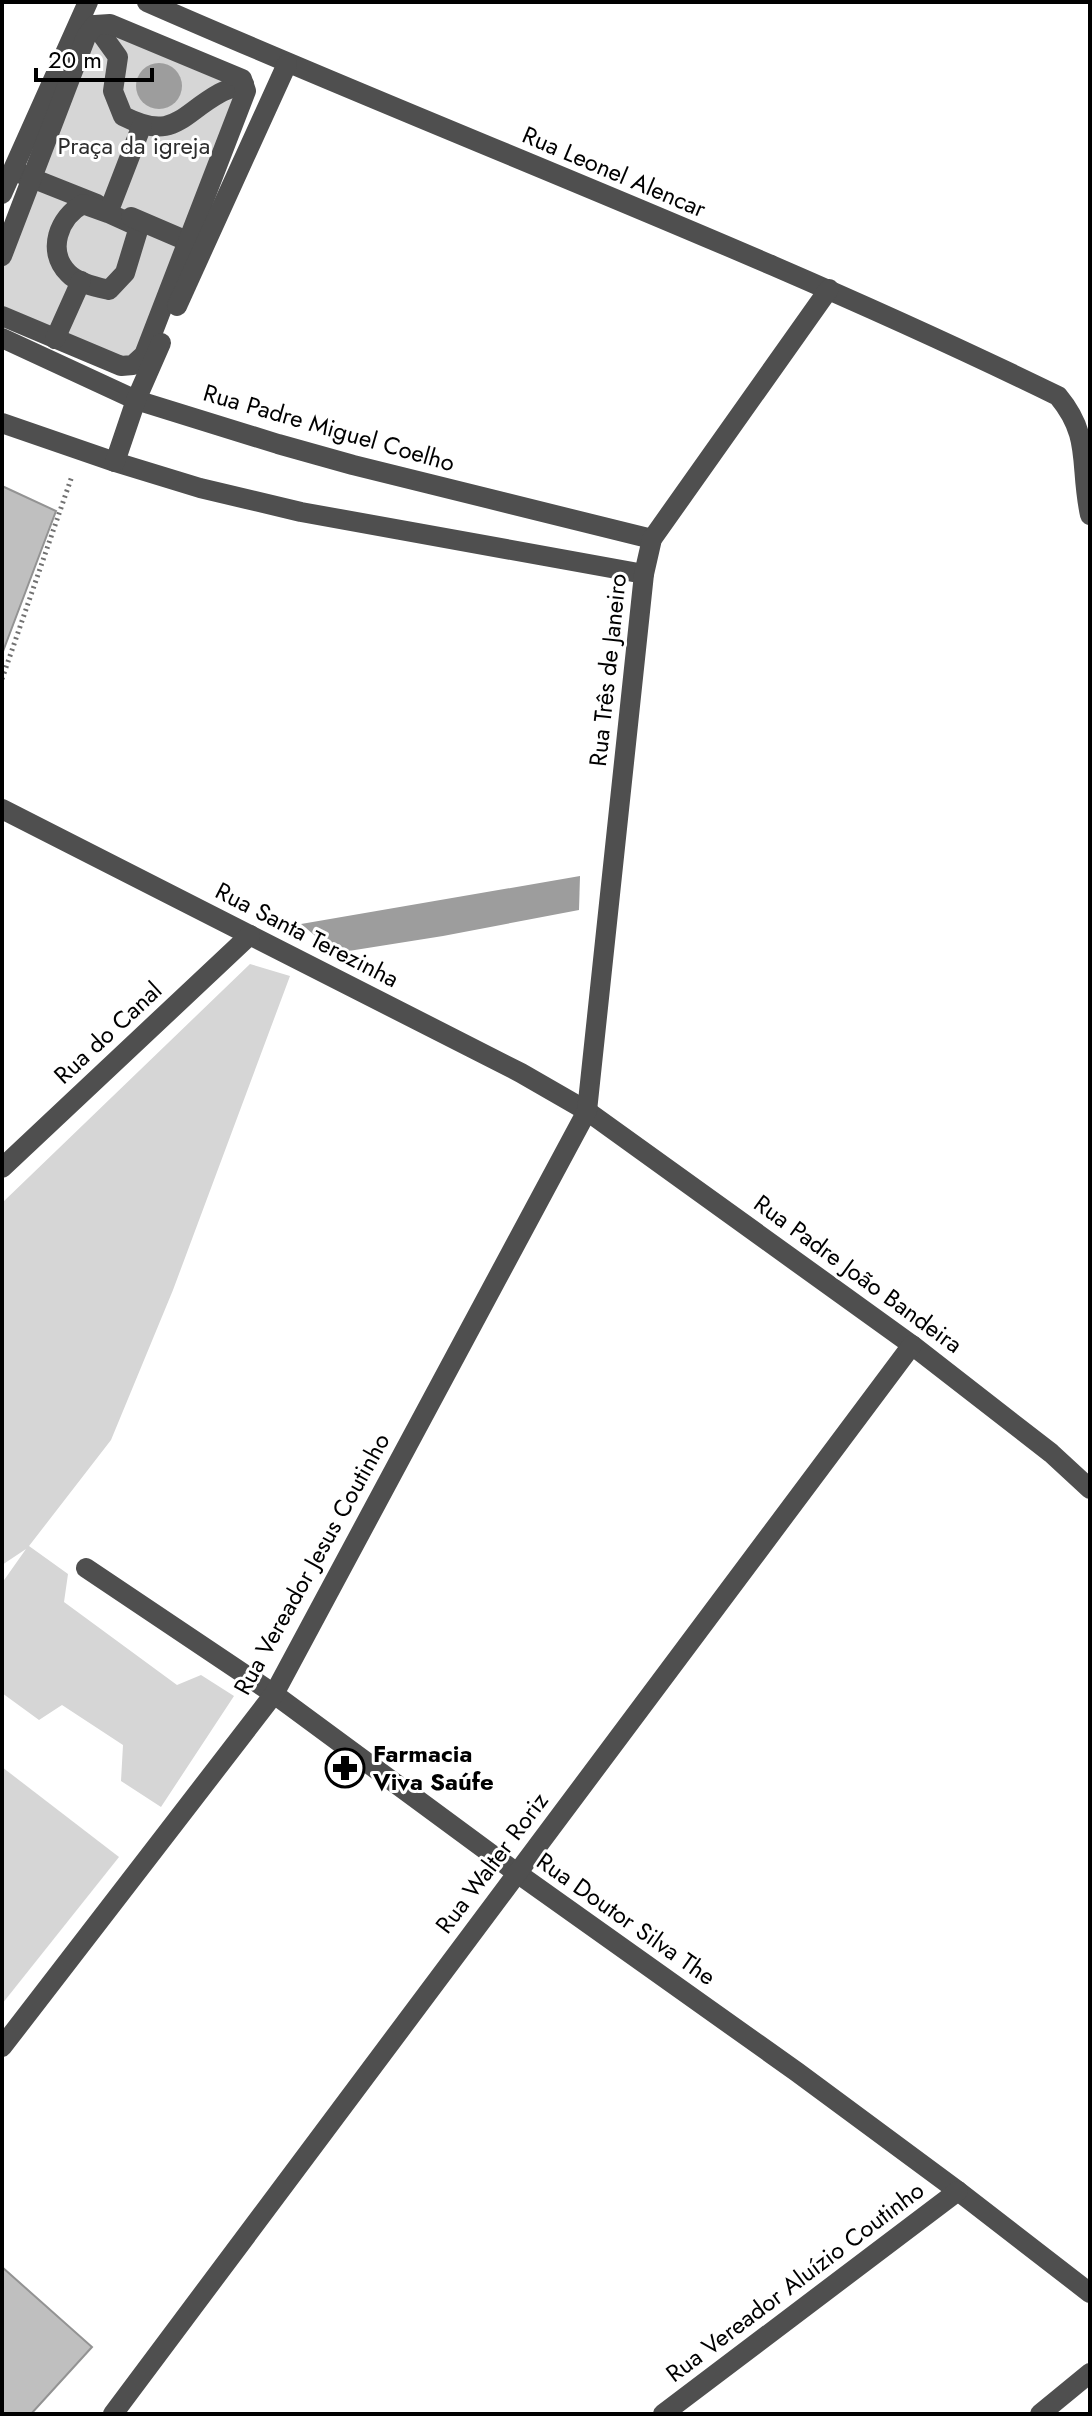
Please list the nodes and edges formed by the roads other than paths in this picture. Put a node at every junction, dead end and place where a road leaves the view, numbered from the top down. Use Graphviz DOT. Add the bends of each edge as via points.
graph roads {
  1 [pos="88,2"];
  2 [pos="147,2"];
  3 [pos="95,25"];
  4 [pos="287,64"];
  5 [pos="244,84"];
  6 [pos="142,125"];
  7 [pos="12,169"];
  8 [pos="32,178"];
  9 [pos="2,194"];
  10 [pos="109,210"];
  11 [pos="195,245"];
  12 [pos="2,256"];
  13 [pos="81,281"];
  14 [pos="829,289"];
  15 [pos="2,316"];
  16 [pos="2,338"];
  17 [pos="55,339"];
  18 [pos="136,400"];
  19 [pos="2,423"];
  20 [pos="115,462"];
  21 [pos="1090,515"];
  22 [pos="652,539"];
  23 [pos="644,574"];
  24 [pos="2,809"];
  25 [pos="250,935"];
  26 [pos="587,1111"];
  27 [pos="2,1168"];
  28 [pos="912,1345"];
  29 [pos="1090,1489"];
  30 [pos="86,1568"];
  31 [pos="274,1694"];
  32 [pos="517,1873"];
  33 [pos="2,2047"];
  34 [pos="958,2191"];
  35 [pos="1090,2293"];
  36 [pos="1090,2373"];
  37 [pos="113,2414"];
  38 [pos="663,2414"];
  39 [pos="1040,2414"];
  1 -- 7 [label="street"];
  2 -- 4 [label="street, Rua Leonel Alencar"];
  3 -- 5 [label="street" via="110,24"];
  3 -- 6 [label="street" via="118,57 113,91 123,116"];
  3 -- 8 [label="street"];
  4 -- 11 [label="street"];
  4 -- 14 [label="street, Rua Leonel Alencar"];
  5 -- 6 [label="street" via="220,93 179,123"];
  5 -- 11 [label="street"];
  6 -- 10 [label="street"];
  7 -- 8 [label="street"];
  7 -- 9 [label="street"];
  8 -- 10 [label="street"];
  8 -- 12 [label="street"];
  10 -- 11 [label="street"];
  10 -- 13 [label="street" via="83,204 71,210 59,229 61,261 68,274"];
  10 -- 13 [label="street" via="139,227 125,273 109,290"];
  11 -- 17 [label="street" via="144,355 133,365 121,366"];
  11 -- 18 [label="street"];
  13 -- 17 [label="street"];
  14 -- 21 [label="street, Rua Leonel Alencar" via="936,336 1075,409 1086,426 1089,446"];
  14 -- 22 [label="street, Rua Três de Janeiro"];
  15 -- 17 [label="street"];
  16 -- 18 [label="street, Rua Padre Miguel Coelho"];
  18 -- 20 [label="street"];
  18 -- 22 [label="street, Rua Padre Miguel Coelho" via="353,465"];
  19 -- 20 [label="street"];
  20 -- 23 [label="street" via="301,512"];
  22 -- 23 [label="street, Rua Três de Janeiro"];
  23 -- 26 [label="street, Rua Três de Janeiro"];
  24 -- 25 [label="street, Rua Santa Terezinha"];
  25 -- 26 [label="street, Rua Santa Terezinha"];
  25 -- 27 [label="street, Rua do Canal"];
  26 -- 28 [label="street, Rua Padre João Bandeira"];
  26 -- 31 [label="street, Rua Vereador Jesus Coutinho"];
  28 -- 29 [label="street, Rua Padre João Bandeira"];
  28 -- 32 [label="street, Rua Walter Roriz"];
  30 -- 31 [label="street, Rua Doutor Silva The"];
  31 -- 32 [label="street, Rua Doutor Silva The"];
  31 -- 33 [label="street, Rua Vereador Jesus Coutinho"];
  32 -- 34 [label="street, Rua Doutor Silva The"];
  32 -- 37 [label="street, Rua Walter Roriz"];
  34 -- 35 [label="street, Rua Doutor Silva The"];
  34 -- 38 [label="street, Rua Vereador Aluízio Coutinho"];
  36 -- 39 [label="street"];
}
